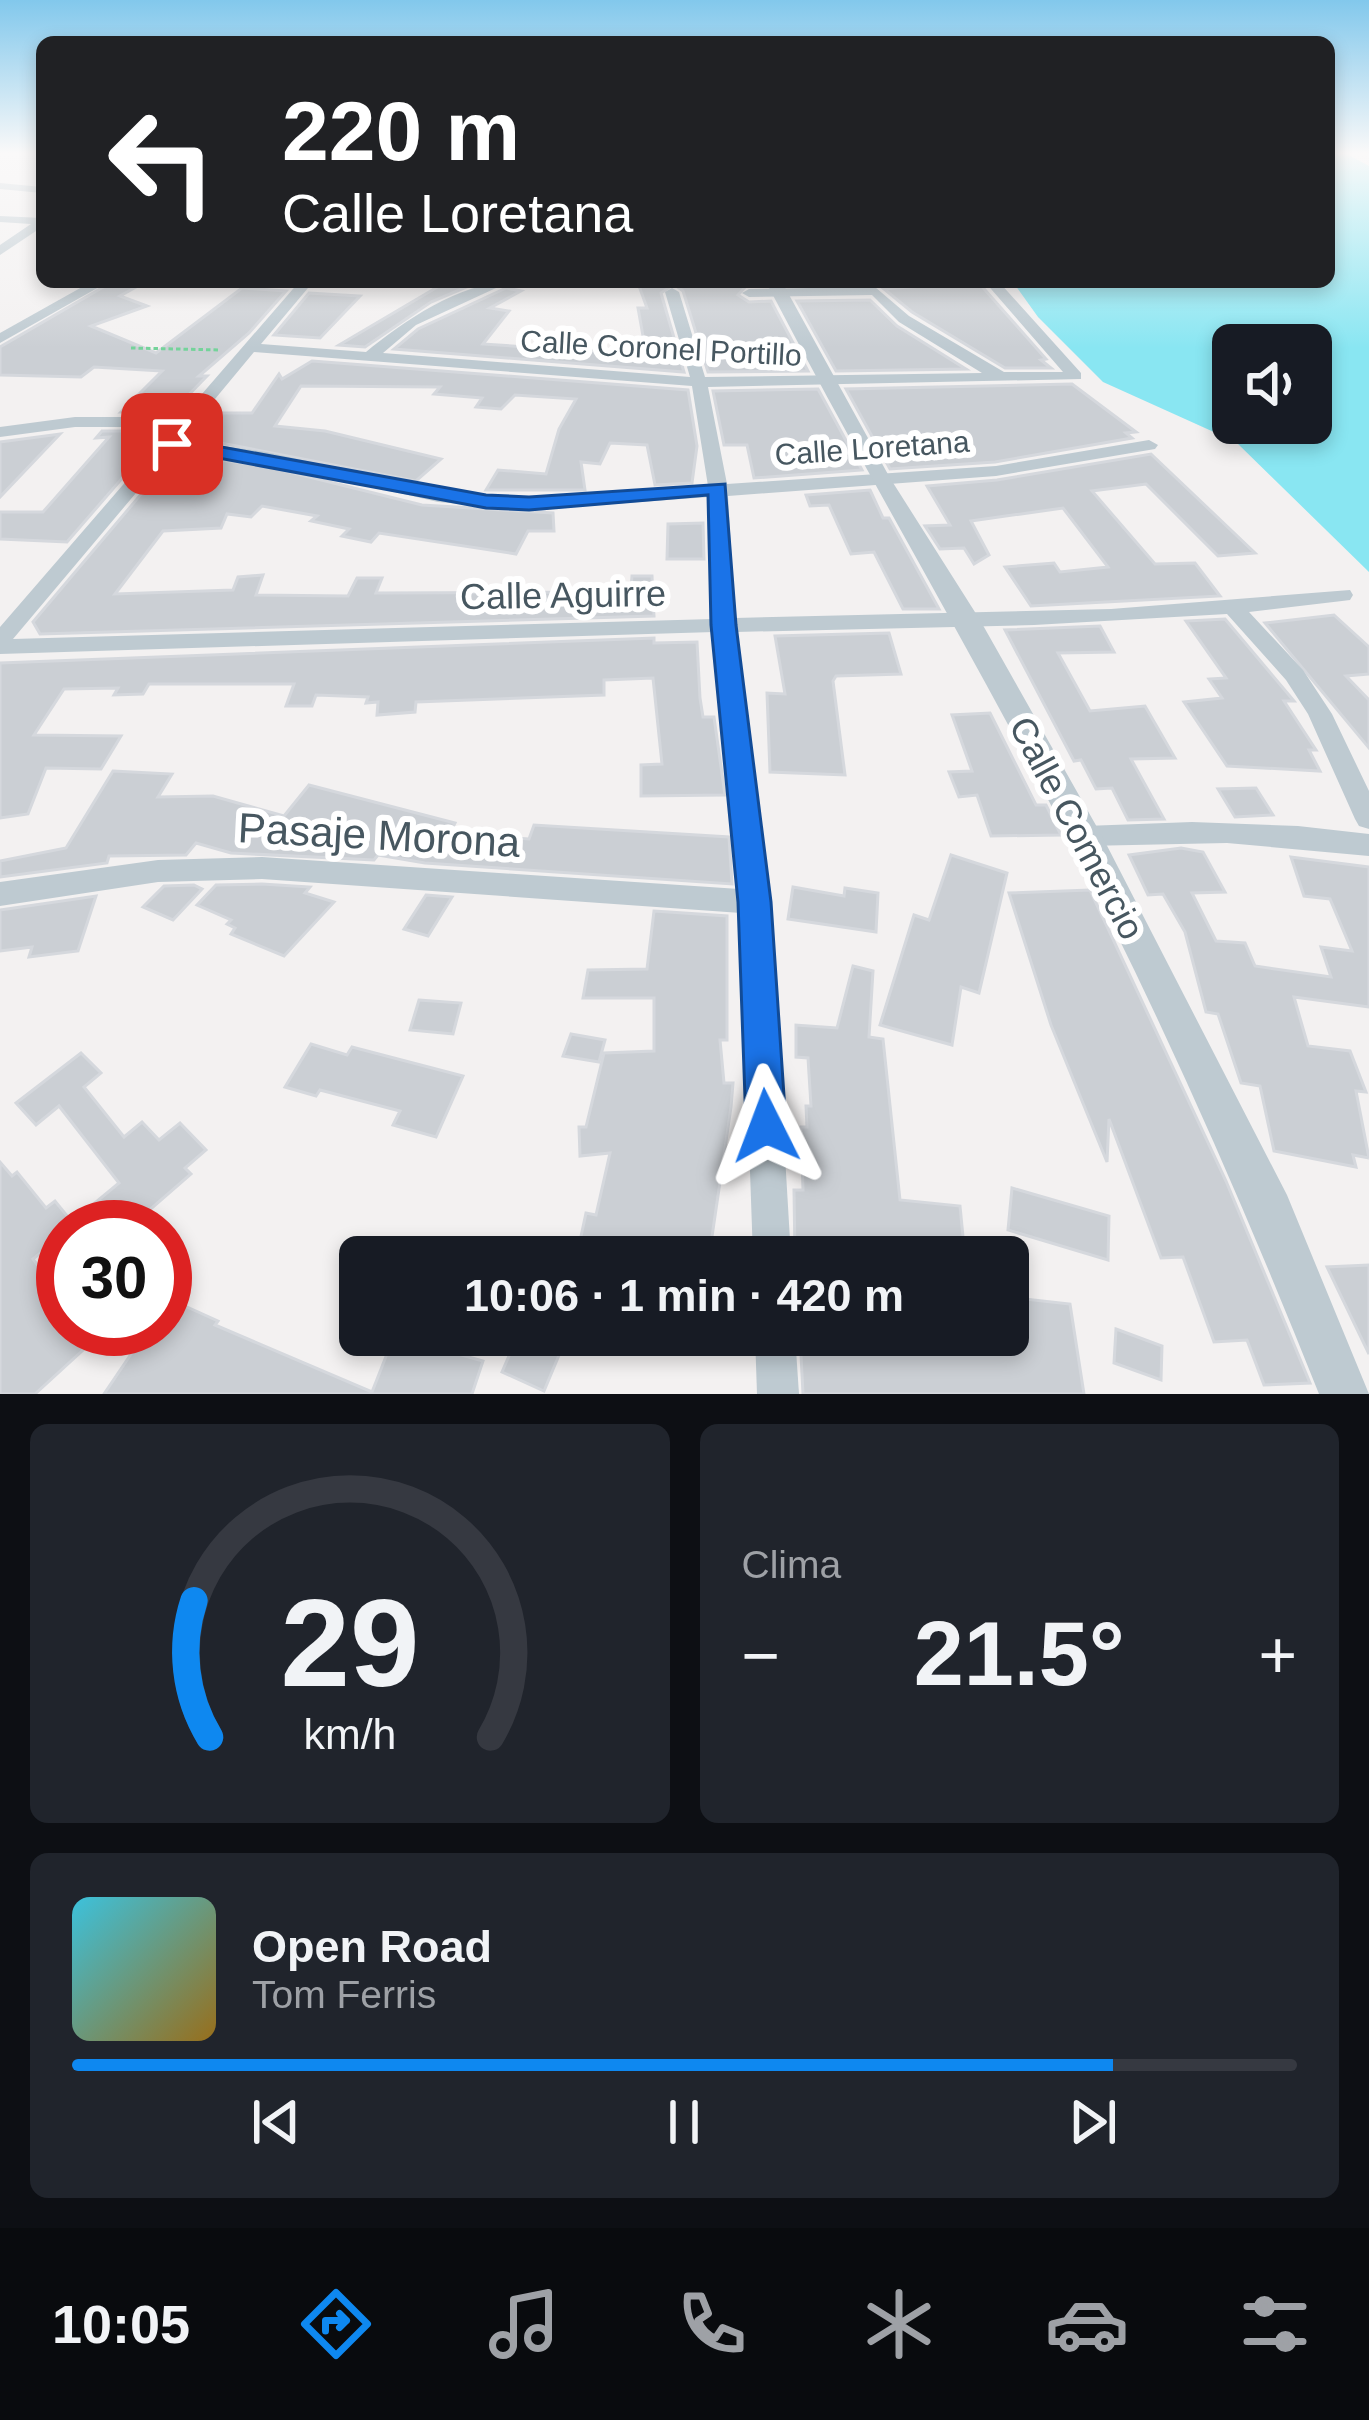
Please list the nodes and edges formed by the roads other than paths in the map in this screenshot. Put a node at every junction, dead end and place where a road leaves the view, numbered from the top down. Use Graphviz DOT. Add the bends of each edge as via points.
graph roads {
  1 [pos="0,219"];
  2 [pos="36,222"];
  3 [pos="36,226"];
  4 [pos="0,251"];
  5 [pos="90,288"];
  6 [pos="301,288"];
  7 [pos="488,288"];
  8 [pos="997,288"];
  9 [pos="769,289"];
  10 [pos="672,292"];
  11 [pos="0,339"];
  12 [pos="246,349"];
  13 [pos="371,355"];
  14 [pos="1003,378"];
  15 [pos="699,382"];
  16 [pos="825,382"];
  17 [pos="184,422"];
  18 [pos="0,432"];
  19 [pos="172,444"];
  20 [pos="1149,446"];
  21 [pos="879,478"];
  22 [pos="718,488"];
  23 [pos="1342,595"];
  24 [pos="1235,609"];
  25 [pos="966,620"];
  26 [pos="724,625"];
  27 [pos="0,644"];
  28 [pos="1369,819"];
  29 [pos="1085,836"];
  30 [pos="1369,845"];
  31 [pos="0,894"];
  32 [pos="755,902"];
  33 [pos="771,1236"];
  34 [pos="776,1356"];
  35 [pos="778,1394"];
  36 [pos="1345,1394"];
  1 -- 2 [label="street"];
  3 -- 4 [label="street"];
  5 -- 11 [label="street"];
  6 -- 12 [label="street"];
  7 -- 13 [label="street" via="411,322"];
  8 -- 14 [label="street, Calle Coronel Portillo" via="1075,376"];
  9 -- 14 [label="street" via="875,291 904,319"];
  9 -- 16 [label="street, Calle Comercio"];
  10 -- 15 [label="street"];
  12 -- 13 [label="street, Calle Coronel Portillo"];
  12 -- 17 [label="street"];
  13 -- 15 [label="street, Calle Coronel Portillo"];
  14 -- 16 [label="street, Calle Coronel Portillo"];
  15 -- 16 [label="street, Calle Coronel Portillo"];
  15 -- 22 [label="street"];
  16 -- 21 [label="street, Calle Comercio"];
  17 -- 18 [label="street"];
  17 -- 19 [label="street"];
  19 -- 22 [label="street, Calle Loretana" via="486,501"];
  19 -- 27 [label="street"];
  20 -- 21 [label="street, Calle Loretana" via="996,471"];
  21 -- 22 [label="street, Calle Loretana"];
  21 -- 25 [label="street, Calle Comercio"];
  22 -- 26 [label="street"];
  23 -- 24 [label="street, Calle Aguirre"];
  24 -- 25 [label="street, Calle Aguirre"];
  24 -- 28 [label="street" via="1320,714"];
  25 -- 26 [label="street, Calle Aguirre"];
  25 -- 29 [label="street, Calle Comercio"];
  26 -- 27 [label="street, Calle Aguirre"];
  26 -- 32 [label="street"];
  29 -- 30 [label="street" via="1228,829"];
  29 -- 36 [label="street, Calle Comercio" via="1270,1212"];
  31 -- 32 [label="street, Pasaje Morona" via="158,871 262,868"];
  32 -- 33 [label="street"];
  34 -- 35 [label="street"];
}
